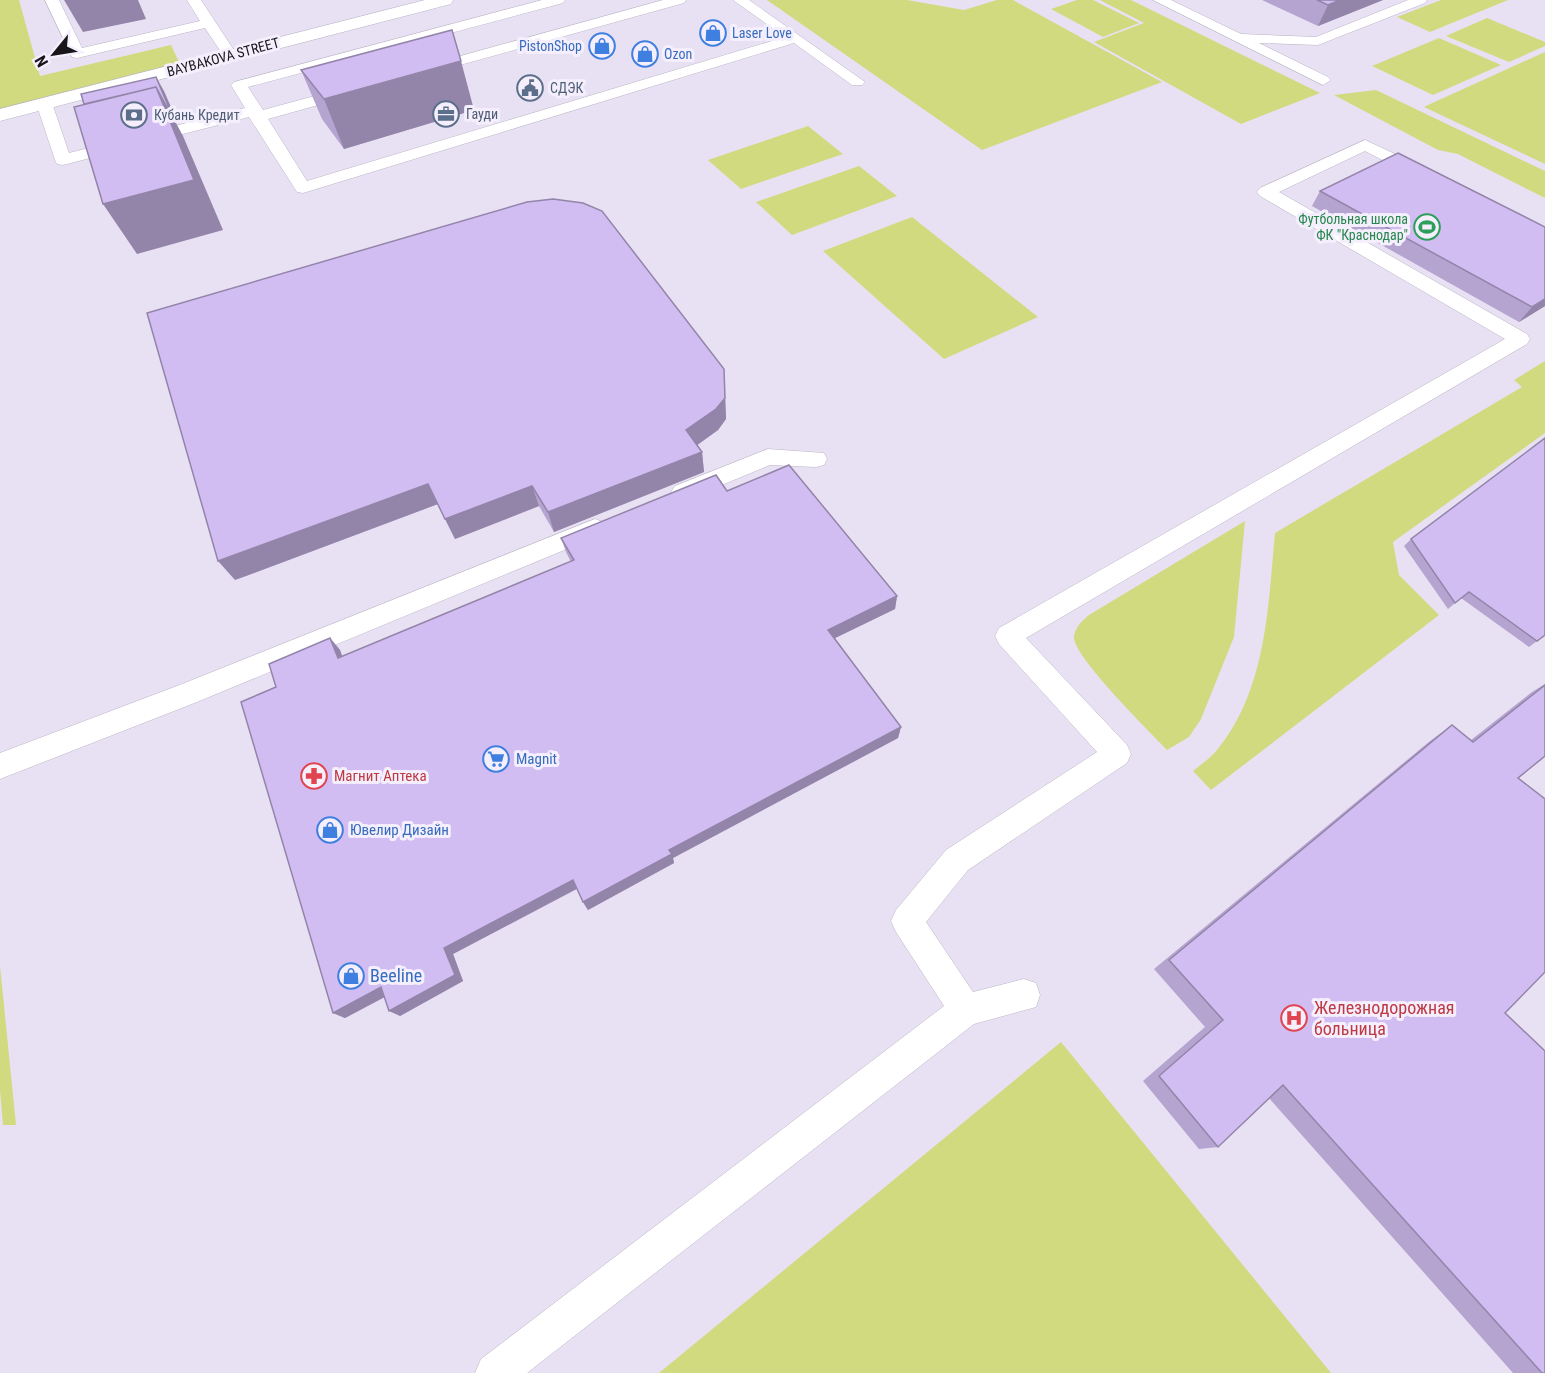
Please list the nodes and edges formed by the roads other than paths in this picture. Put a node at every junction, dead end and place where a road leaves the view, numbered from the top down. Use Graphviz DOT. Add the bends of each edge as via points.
graph roads {
  1 [pos="52,0"];
  2 [pos="194,0"];
  3 [pos="445,0"];
  4 [pos="558,0"];
  5 [pos="679,0"];
  6 [pos="740,0"];
  7 [pos="1160,0"];
  8 [pos="1420,0"];
  9 [pos="209,23"];
  10 [pos="338,27"];
  11 [pos="796,38"];
  12 [pos="1238,38"];
  13 [pos="359,52"];
  14 [pos="230,55"];
  15 [pos="417,73"];
  16 [pos="1323,80"];
  17 [pos="857,82"];
  18 [pos="360,89"];
  19 [pos="44,103"];
  20 [pos="255,114"];
  21 [pos="0,115"];
  22 [pos="1438,182"];
  23 [pos="816,459"];
  24 [pos="660,501"];
  25 [pos="617,519"];
  26 [pos="0,766"];
  27 [pos="1024,994"];
  28 [pos="966,1010"];
  29 [pos="495,1373"];
  1 -- 9 [label="lane" via="77,54"];
  2 -- 9 [label="lane"];
  3 -- 10 [label="street, BAYBAKOVA STREET"];
  4 -- 13 [label="lane"];
  5 -- 15 [label="lane"];
  6 -- 11 [label="lane"];
  7 -- 12 [label="lane"];
  8 -- 12 [label="lane" via="1318,41"];
  9 -- 14 [label="lane"];
  10 -- 13 [label="lane"];
  10 -- 14 [label="street, BAYBAKOVA STREET"];
  11 -- 17 [label="lane"];
  11 -- 20 [label="lane" via="303,188"];
  12 -- 16 [label="lane"];
  13 -- 20 [label="lane" via="239,85"];
  14 -- 19 [label="street, BAYBAKOVA STREET"];
  18 -- 20 [label="lane"];
  19 -- 20 [label="lane" via="63,160"];
  19 -- 21 [label="street, BAYBAKOVA STREET"];
  22 -- 28 [label="lane" via="1365,145 1266,192 1520,339 1008,636 1117,754 957,860 907,921"];
  23 -- 24 [label="lane" via="768,457"];
  25 -- 26 [label="lane"];
  27 -- 28 [label="lane"];
  28 -- 29 [label="lane"];
}
